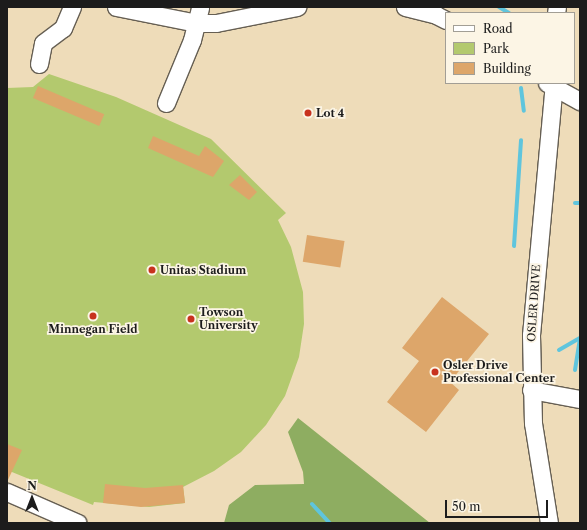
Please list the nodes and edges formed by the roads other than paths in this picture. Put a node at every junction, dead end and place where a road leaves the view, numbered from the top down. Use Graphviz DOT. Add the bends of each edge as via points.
graph roads {
  1 [pos="72,7"];
  2 [pos="116,7"];
  3 [pos="297,7"];
  4 [pos="405,7"];
  5 [pos="198,15"];
  6 [pos="445,20"];
  7 [pos="39,64"];
  8 [pos="552,84"];
  9 [pos="580,101"];
  10 [pos="166,103"];
  11 [pos="530,390"];
  12 [pos="580,399"];
  13 [pos="7,492"];
  14 [pos="78,523"];
  15 [pos="549,523"];
  1 -- 7 [label="street" via="63,28 43,43"];
  2 -- 5 [label="street"];
  3 -- 5 [label="street" via="216,23"];
  4 -- 6 [label="street"];
  5 -- 10 [label="street" via="184,62"];
  8 -- 9 [label="street"];
  8 -- 11 [label="street, OSLER DRIVE" via="535,272"];
  11 -- 12 [label="street"];
  11 -- 15 [label="street, OSLER DRIVE" via="536,451"];
  13 -- 14 [label="street"];
}
